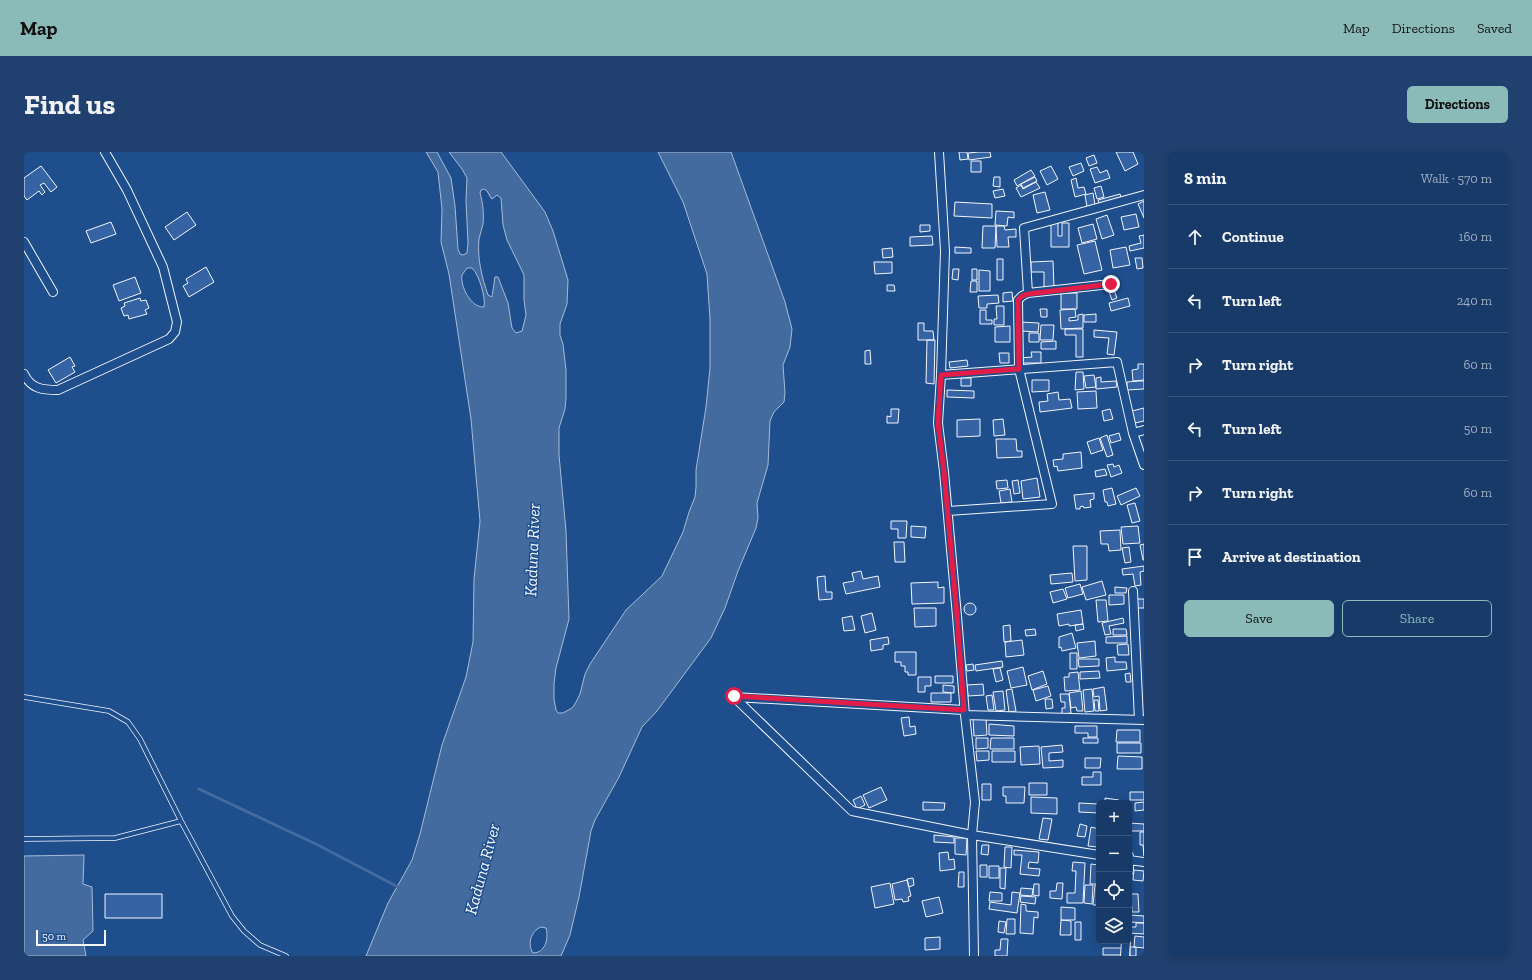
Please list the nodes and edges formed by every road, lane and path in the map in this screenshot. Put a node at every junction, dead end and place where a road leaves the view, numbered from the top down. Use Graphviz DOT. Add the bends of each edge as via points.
graph roads {
  1 [pos="105,152"];
  2 [pos="939,152"];
  3 [pos="1144,195"];
  4 [pos="24,242"];
  5 [pos="1111,284"];
  6 [pos="53,292"];
  7 [pos="1028,294"];
  8 [pos="1019,369"];
  9 [pos="24,374"];
  10 [pos="941,375"];
  11 [pos="1144,430"];
  12 [pos="1133,433"];
  13 [pos="1144,465"];
  14 [pos="948,512"];
  15 [pos="1133,591"];
  16 [pos="24,697"];
  17 [pos="965,713"];
  18 [pos="1142,720"];
  19 [pos="181,821"];
  20 [pos="972,835"];
  21 [pos="24,839"];
  22 [pos="1096,855"];
  23 [pos="1132,860"];
  24 [pos="1144,862"];
  25 [pos="1126,944"];
  26 [pos="286,956"];
  27 [pos="974,956"];
  28 [pos="1126,956"];
  1 -- 9 [label="street" via="127,190 164,267 177,322 176,332 168,339 58,390 43,390 28,382"];
  2 -- 10 [label="street" via="945,250"];
  3 -- 7 [label="street" via="1024,228"];
  4 -- 6 [label="street"];
  5 -- 7 [label="street"];
  7 -- 8 [label="street" via="1018,300"];
  8 -- 10 [label="street"];
  8 -- 12 [label="street" via="1117,362"];
  8 -- 14 [label="street" via="1052,504"];
  10 -- 14 [label="street" via="938,423"];
  11 -- 12 [label="street"];
  12 -- 13 [label="street"];
  14 -- 17 [label="street"];
  15 -- 18 [label="street"];
  16 -- 19 [label="lane" via="109,711 128,722 140,739"];
  17 -- 18 [label="street"];
  17 -- 20 [label="street" via="975,802"];
  17 -- 20 [label="street" via="734,696 852,811"];
  19 -- 21 [label="lane" via="114,838"];
  19 -- 26 [label="lane" via="232,916 260,945"];
  20 -- 22 [label="street"];
  20 -- 27 [label="street"];
  23 -- 24 [label="street"];
  25 -- 28 [label="street"];
}
